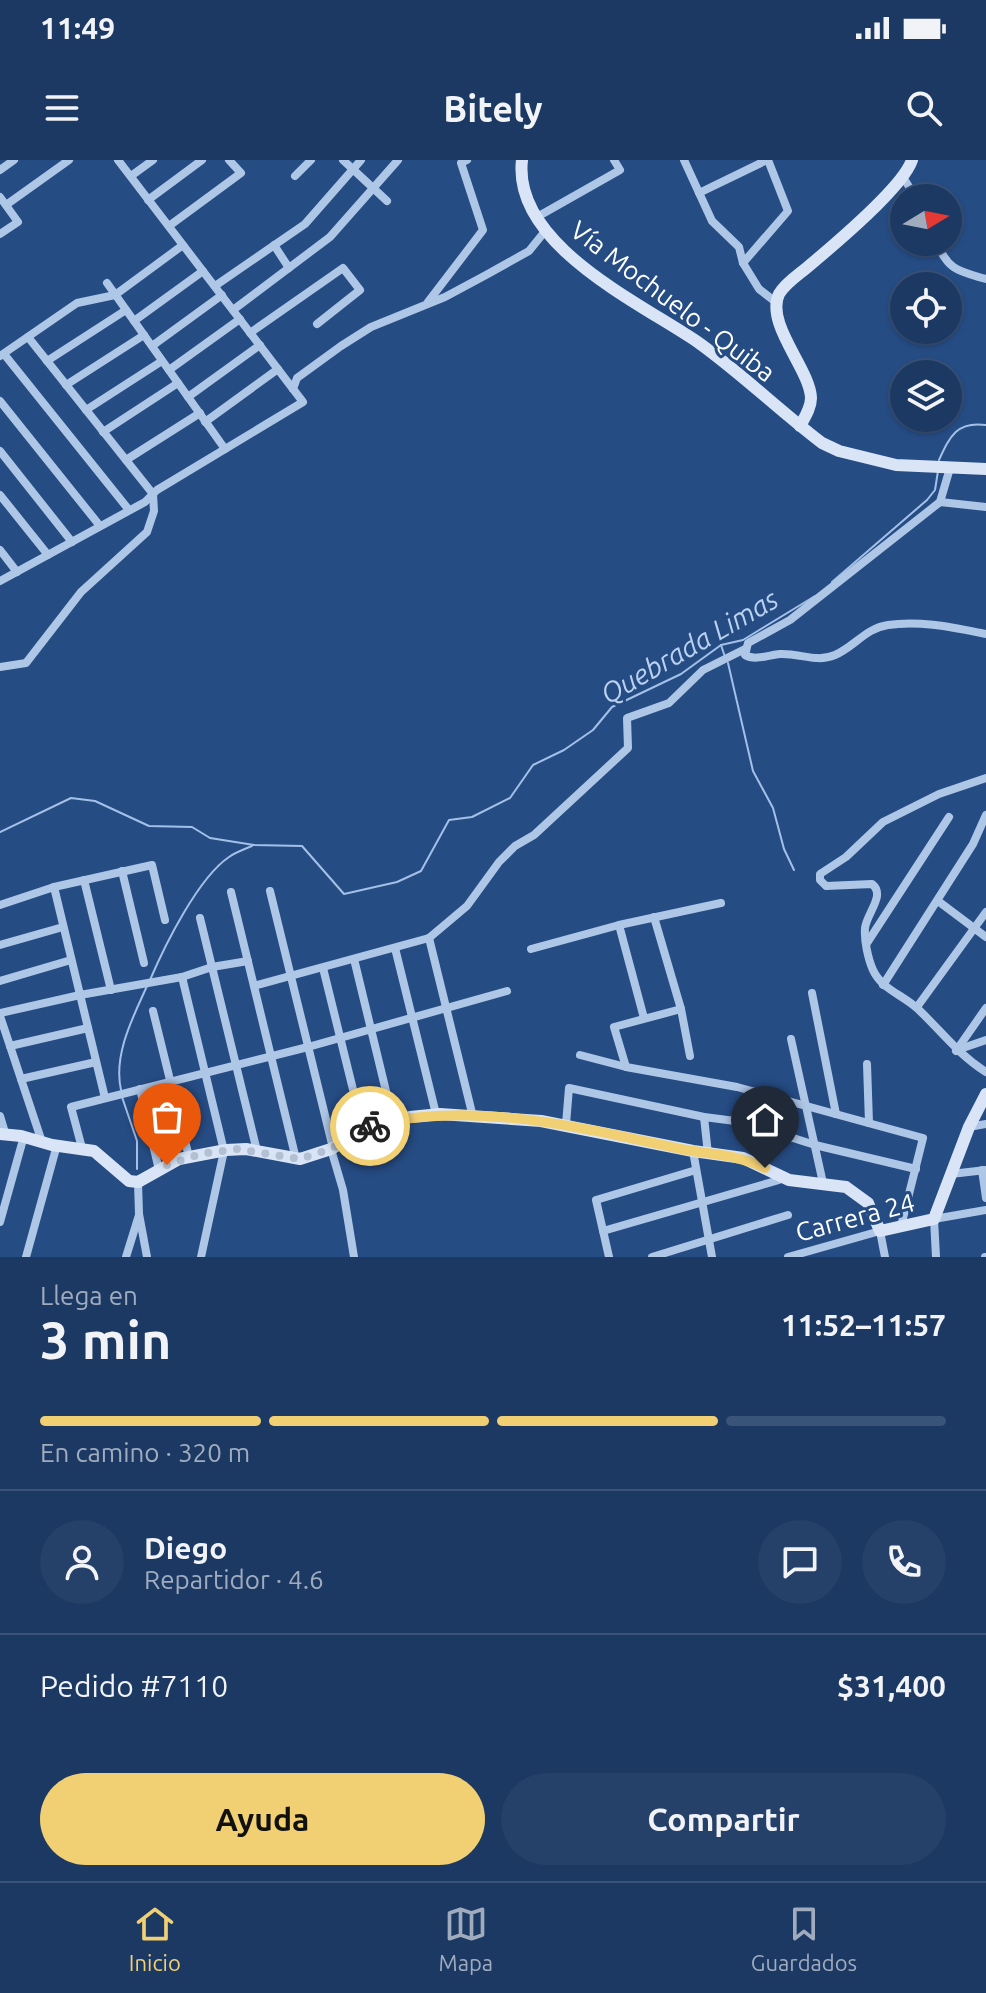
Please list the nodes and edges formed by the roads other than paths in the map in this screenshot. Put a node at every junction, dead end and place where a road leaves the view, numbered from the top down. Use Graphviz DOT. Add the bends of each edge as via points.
graph roads {
  1 [pos="14,160"];
  2 [pos="69,160"];
  3 [pos="118,160"];
  4 [pos="153,160"];
  5 [pos="202,160"];
  6 [pos="229,160"];
  7 [pos="311,160"];
  8 [pos="343,160"];
  9 [pos="361,160"];
  10 [pos="398,160"];
  11 [pos="467,160"];
  12 [pos="522,160"];
  13 [pos="614,160"];
  14 [pos="767,160"];
  15 [pos="912,160"];
  16 [pos="688,161"];
  17 [pos="353,169"];
  18 [pos="0,170"];
  19 [pos="131,176"];
  20 [pos="295,176"];
  21 [pos="903,177"];
  22 [pos="907,184"];
  23 [pos="373,188"];
  24 [pos="699,193"];
  25 [pos="148,200"];
  26 [pos="3,201"];
  27 [pos="387,201"];
  28 [pos="537,217"];
  29 [pos="169,226"];
  30 [pos="546,230"];
  31 [pos="0,234"];
  32 [pos="183,245"];
  33 [pos="274,245"];
  34 [pos="942,256"];
  35 [pos="743,263"];
  36 [pos="289,268"];
  37 [pos="203,271"];
  38 [pos="986,279"];
  39 [pos="107,283"];
  40 [pos="215,286"];
  41 [pos="115,295"];
  42 [pos="222,295"];
  43 [pos="777,303"];
  44 [pos="427,304"];
  45 [pos="126,310"];
  46 [pos="233,310"];
  47 [pos="240,319"];
  48 [pos="134,321"];
  49 [pos="317,324"];
  50 [pos="250,333"];
  51 [pos="144,335"];
  52 [pos="28,337"];
  53 [pos="260,345"];
  54 [pos="152,346"];
  55 [pos="2,355"];
  56 [pos="47,361"];
  57 [pos="162,361"];
  58 [pos="278,369"];
  59 [pos="169,370"];
  60 [pos="178,383"];
  61 [pos="66,385"];
  62 [pos="293,389"];
  63 [pos="188,397"];
  64 [pos="0,401"];
  65 [pos="86,410"];
  66 [pos="202,418"];
  67 [pos="800,426"];
  68 [pos="103,432"];
  69 [pos="225,449"];
  70 [pos="0,452"];
  71 [pos="126,460"];
  72 [pos="942,468"];
  73 [pos="986,469"];
  74 [pos="153,494"];
  75 [pos="0,495"];
  76 [pos="940,502"];
  77 [pos="986,507"];
  78 [pos="129,510"];
  79 [pos="100,526"];
  80 [pos="72,542"];
  81 [pos="0,550"];
  82 [pos="48,555"];
  83 [pos="17,572"];
  84 [pos="0,581"];
  85 [pos="986,634"];
  86 [pos="745,649"];
  87 [pos="0,667"];
  88 [pos="986,778"];
  89 [pos="986,815"];
  90 [pos="949,817"];
  91 [pos="122,871"];
  92 [pos="84,880"];
  93 [pos="54,887"];
  94 [pos="270,891"];
  95 [pos="231,892"];
  96 [pos="938,901"];
  97 [pos="721,903"];
  98 [pos="0,905"];
  99 [pos="986,912"];
  100 [pos="654,917"];
  101 [pos="200,918"];
  102 [pos="165,920"];
  103 [pos="619,925"];
  104 [pos="63,927"];
  105 [pos="974,928"];
  106 [pos="986,937"];
  107 [pos="429,938"];
  108 [pos="866,944"];
  109 [pos="0,945"];
  110 [pos="395,948"];
  111 [pos="531,949"];
  112 [pos="354,959"];
  113 [pos="71,960"];
  114 [pos="248,961"];
  115 [pos="144,963"];
  116 [pos="212,967"];
  117 [pos="323,968"];
  118 [pos="182,977"];
  119 [pos="291,977"];
  120 [pos="0,981"];
  121 [pos="883,985"];
  122 [pos="254,986"];
  123 [pos="111,990"];
  124 [pos="507,991"];
  125 [pos="812,993"];
  126 [pos="80,995"];
  127 [pos="917,1007"];
  128 [pos="447,1008"];
  129 [pos="986,1008"];
  130 [pos="681,1009"];
  131 [pos="153,1011"];
  132 [pos="412,1018"];
  133 [pos="644,1018"];
  134 [pos="1,1019"];
  135 [pos="88,1028"];
  136 [pos="371,1029"];
  137 [pos="340,1038"];
  138 [pos="791,1039"];
  139 [pos="986,1040"];
  140 [pos="10,1046"];
  141 [pos="308,1047"];
  142 [pos="956,1051"];
  143 [pos="271,1055"];
  144 [pos="580,1055"];
  145 [pos="690,1056"];
  146 [pos="96,1062"];
  147 [pos="236,1063"];
  148 [pos="867,1064"];
  149 [pos="626,1067"];
  150 [pos="205,1072"];
  151 [pos="986,1072"];
  152 [pos="21,1079"];
  153 [pos="170,1081"];
  154 [pos="140,1089"];
  155 [pos="986,1094"];
  156 [pos="105,1098"];
  157 [pos="805,1104"];
  158 [pos="436,1114"];
  159 [pos="836,1114"];
  160 [pos="0,1116"];
  161 [pos="473,1117"];
  162 [pos="704,1117"];
  163 [pos="393,1120"];
  164 [pos="869,1123"];
  165 [pos="566,1124"];
  166 [pos="986,1124"];
  167 [pos="969,1127"];
  168 [pos="363,1130"];
  169 [pos="3,1135"];
  170 [pos="24,1136"];
  171 [pos="42,1142"];
  172 [pos="57,1145"];
  173 [pos="815,1145"];
  174 [pos="82,1148"];
  175 [pos="332,1148"];
  176 [pos="224,1151"];
  177 [pos="257,1151"];
  178 [pos="693,1151"];
  179 [pos="708,1154"];
  180 [pos="189,1157"];
  181 [pos="296,1159"];
  182 [pos="916,1169"];
  183 [pos="159,1170"];
  184 [pos="696,1170"];
  185 [pos="984,1170"];
  186 [pos="951,1174"];
  187 [pos="782,1177"];
  188 [pos="138,1182"];
  189 [pos="823,1183"];
  190 [pos="986,1198"];
  191 [pos="702,1202"];
  192 [pos="986,1210"];
  193 [pos="139,1214"];
  194 [pos="788,1215"];
  195 [pos="934,1219"];
  196 [pos="0,1222"];
  197 [pos="901,1226"];
  198 [pos="603,1231"];
  199 [pos="880,1231"];
  200 [pos="709,1239"];
  201 [pos="26,1257"];
  202 [pos="126,1257"];
  203 [pos="147,1257"];
  204 [pos="201,1257"];
  205 [pos="354,1257"];
  206 [pos="609,1257"];
  207 [pos="652,1257"];
  208 [pos="712,1257"];
  209 [pos="788,1257"];
  210 [pos="885,1257"];
  211 [pos="936,1257"];
  1 -- 18 [label="street"];
  2 -- 26 [label="street"];
  3 -- 19 [label="street"];
  4 -- 19 [label="street"];
  5 -- 25 [label="street"];
  6 -- 29 [label="street" via="241,173"];
  7 -- 20 [label="street"];
  8 -- 17 [label="street"];
  9 -- 17 [label="street"];
  10 -- 23 [label="street"];
  11 -- 44 [label="street" via="461,163 483,230"];
  12 -- 28 [label="street, Vía Mochuelo - Quiba" via="523,192"];
  13 -- 28 [label="street" via="620,170"];
  14 -- 24 [label="street"];
  14 -- 35 [label="street" via="788,211"];
  15 -- 21 [label="street"];
  16 -- 24 [label="street"];
  17 -- 23 [label="street"];
  17 -- 33 [label="street" via="305,224"];
  19 -- 25 [label="street"];
  21 -- 22 [label="street"];
  21 -- 43 [label="street" via="790,281"];
  23 -- 27 [label="street"];
  23 -- 36 [label="street" via="330,237"];
  24 -- 35 [label="street" via="712,221 739,247"];
  25 -- 29 [label="street"];
  26 -- 31 [label="street" via="18,222"];
  28 -- 30 [label="street, Vía Mochuelo - Quiba"];
  29 -- 32 [label="street"];
  30 -- 44 [label="street" via="529,251"];
  30 -- 67 [label="street, Vía Mochuelo - Quiba" via="581,265 700,344"];
  32 -- 37 [label="street"];
  32 -- 41 [label="street"];
  33 -- 36 [label="street"];
  33 -- 40 [label="street"];
  34 -- 38 [label="street" via="955,270"];
  35 -- 43 [label="street" via="759,289"];
  36 -- 46 [label="street"];
  37 -- 40 [label="street"];
  37 -- 48 [label="street"];
  39 -- 41 [label="street"];
  40 -- 42 [label="street"];
  41 -- 45 [label="street"];
  41 -- 52 [label="street" via="77,303"];
  42 -- 46 [label="street"];
  42 -- 54 [label="street"];
  43 -- 67 [label="street" via="811,394"];
  44 -- 62 [label="street" via="341,346 297,378"];
  45 -- 48 [label="street"];
  45 -- 56 [label="street"];
  46 -- 47 [label="street"];
  47 -- 50 [label="street"];
  47 -- 59 [label="street"];
  48 -- 51 [label="street"];
  49 -- 50 [label="street" via="360,290 343,268"];
  50 -- 53 [label="street"];
  51 -- 54 [label="street"];
  51 -- 61 [label="street"];
  52 -- 55 [label="street"];
  52 -- 56 [label="street"];
  53 -- 58 [label="street"];
  53 -- 63 [label="street"];
  54 -- 57 [label="street"];
  55 -- 78 [label="street"];
  56 -- 61 [label="street"];
  57 -- 59 [label="street"];
  57 -- 65 [label="street"];
  58 -- 62 [label="street"];
  58 -- 66 [label="street"];
  59 -- 60 [label="street"];
  60 -- 63 [label="street"];
  60 -- 68 [label="street"];
  61 -- 65 [label="street"];
  62 -- 69 [label="street" via="303,402"];
  63 -- 66 [label="street"];
  64 -- 79 [label="street"];
  65 -- 68 [label="street"];
  66 -- 69 [label="street"];
  66 -- 71 [label="street"];
  67 -- 72 [label="street, Vía Mochuelo - Quiba" via="839,451 896,465"];
  68 -- 71 [label="street"];
  69 -- 74 [label="street"];
  70 -- 80 [label="street"];
  71 -- 74 [label="street"];
  72 -- 73 [label="street, Vía Mochuelo - Quiba"];
  72 -- 76 [label="street"];
  74 -- 78 [label="street"];
  74 -- 87 [label="street" via="147,532 81,592 26,663"];
  75 -- 82 [label="street"];
  76 -- 77 [label="street"];
  76 -- 86 [label="street"];
  78 -- 79 [label="street"];
  79 -- 80 [label="street"];
  80 -- 82 [label="street"];
  81 -- 83 [label="street"];
  82 -- 83 [label="street"];
  83 -- 84 [label="street"];
  85 -- 86 [label="street" via="946,626 885,625 819,660 787,654 750,658"];
  86 -- 107 [label="street" via="703,670 669,703 627,718 628,748 534,835 515,846 467,906"];
  88 -- 108 [label="street" via="883,822 820,874 826,886 877,887 865,927"];
  89 -- 96 [label="street"];
  90 -- 108 [label="street"];
  91 -- 92 [label="street"];
  91 -- 102 [label="street" via="152,865"];
  91 -- 115 [label="street"];
  92 -- 93 [label="street"];
  92 -- 123 [label="street"];
  93 -- 98 [label="street"];
  93 -- 104 [label="street"];
  94 -- 119 [label="street"];
  95 -- 114 [label="street"];
  96 -- 105 [label="street"];
  96 -- 121 [label="street"];
  97 -- 100 [label="street"];
  99 -- 105 [label="street"];
  100 -- 103 [label="street"];
  100 -- 130 [label="street"];
  101 -- 116 [label="street"];
  103 -- 111 [label="street"];
  103 -- 133 [label="street"];
  104 -- 109 [label="street"];
  104 -- 113 [label="street"];
  105 -- 106 [label="street"];
  105 -- 127 [label="street"];
  107 -- 110 [label="street"];
  107 -- 128 [label="street"];
  108 -- 121 [label="street"];
  110 -- 112 [label="street"];
  110 -- 132 [label="street"];
  112 -- 117 [label="street"];
  112 -- 136 [label="street"];
  113 -- 120 [label="street"];
  113 -- 126 [label="street"];
  114 -- 116 [label="street"];
  114 -- 122 [label="street"];
  116 -- 118 [label="street"];
  116 -- 147 [label="street"];
  117 -- 119 [label="street"];
  117 -- 137 [label="street"];
  118 -- 123 [label="street"];
  118 -- 150 [label="street"];
  119 -- 122 [label="street"];
  119 -- 141 [label="street"];
  121 -- 127 [label="street"];
  122 -- 143 [label="street"];
  123 -- 126 [label="street"];
  124 -- 128 [label="street"];
  125 -- 159 [label="street"];
  126 -- 134 [label="street"];
  126 -- 135 [label="street"];
  127 -- 142 [label="street"];
  128 -- 132 [label="street"];
  128 -- 161 [label="street"];
  129 -- 142 [label="street"];
  130 -- 133 [label="street"];
  130 -- 145 [label="street"];
  131 -- 153 [label="street"];
  132 -- 136 [label="street"];
  132 -- 158 [label="street"];
  133 -- 149 [label="street" via="614,1027"];
  134 -- 140 [label="street"];
  135 -- 140 [label="street"];
  135 -- 146 [label="street"];
  136 -- 137 [label="street"];
  136 -- 163 [label="street"];
  137 -- 141 [label="street"];
  137 -- 168 [label="street"];
  138 -- 157 [label="street"];
  139 -- 142 [label="street"];
  140 -- 152 [label="street"];
  141 -- 143 [label="street"];
  141 -- 175 [label="street"];
  142 -- 151 [label="street"];
  143 -- 147 [label="street"];
  143 -- 181 [label="street"];
  144 -- 149 [label="street"];
  146 -- 152 [label="street"];
  146 -- 156 [label="street"];
  147 -- 150 [label="street"];
  147 -- 177 [label="street"];
  148 -- 164 [label="street"];
  149 -- 157 [label="street"];
  150 -- 153 [label="street"];
  150 -- 176 [label="street"];
  152 -- 171 [label="street"];
  153 -- 154 [label="street"];
  153 -- 180 [label="street"];
  154 -- 156 [label="street"];
  154 -- 183 [label="street"];
  155 -- 167 [label="street"];
  156 -- 174 [label="street" via="71,1107"];
  157 -- 159 [label="street"];
  157 -- 173 [label="street"];
  158 -- 161 [label="street"];
  158 -- 163 [label="street"];
  159 -- 164 [label="street"];
  160 -- 169 [label="street"];
  161 -- 165 [label="street"];
  162 -- 165 [label="street" via="569,1088"];
  162 -- 173 [label="street" via="756,1125"];
  162 -- 179 [label="street"];
  163 -- 168 [label="street"];
  164 -- 182 [label="street" via="923,1138"];
  165 -- 178 [label="street"];
  166 -- 167 [label="street"];
  167 -- 186 [label="street"];
  168 -- 175 [label="street"];
  169 -- 170 [label="street"];
  170 -- 171 [label="street"];
  170 -- 196 [label="street"];
  171 -- 172 [label="street"];
  172 -- 174 [label="street"];
  172 -- 201 [label="street"];
  173 -- 182 [label="street"];
  173 -- 189 [label="street"];
  174 -- 188 [label="street"];
  175 -- 181 [label="street"];
  175 -- 205 [label="street"];
  176 -- 177 [label="street"];
  176 -- 180 [label="street"];
  176 -- 204 [label="street"];
  177 -- 181 [label="street"];
  178 -- 179 [label="street"];
  178 -- 184 [label="street"];
  179 -- 187 [label="street" via="743,1158"];
  180 -- 183 [label="street"];
  182 -- 197 [label="street"];
  183 -- 188 [label="street"];
  184 -- 191 [label="street"];
  184 -- 198 [label="street" via="596,1200"];
  185 -- 186 [label="street"];
  185 -- 190 [label="street"];
  186 -- 195 [label="street"];
  187 -- 189 [label="street"];
  187 -- 191 [label="street"];
  188 -- 193 [label="street"];
  189 -- 199 [label="street" via="859,1195 871,1207"];
  191 -- 198 [label="street"];
  191 -- 200 [label="street"];
  192 -- 195 [label="street"];
  193 -- 202 [label="street"];
  193 -- 203 [label="street"];
  194 -- 200 [label="street"];
  195 -- 197 [label="street, Carrera 24"];
  195 -- 211 [label="street"];
  197 -- 199 [label="street, Carrera 24"];
  198 -- 206 [label="street"];
  199 -- 209 [label="street, Carrera 24"];
  199 -- 210 [label="street"];
  200 -- 207 [label="street"];
  200 -- 208 [label="street"];
}
